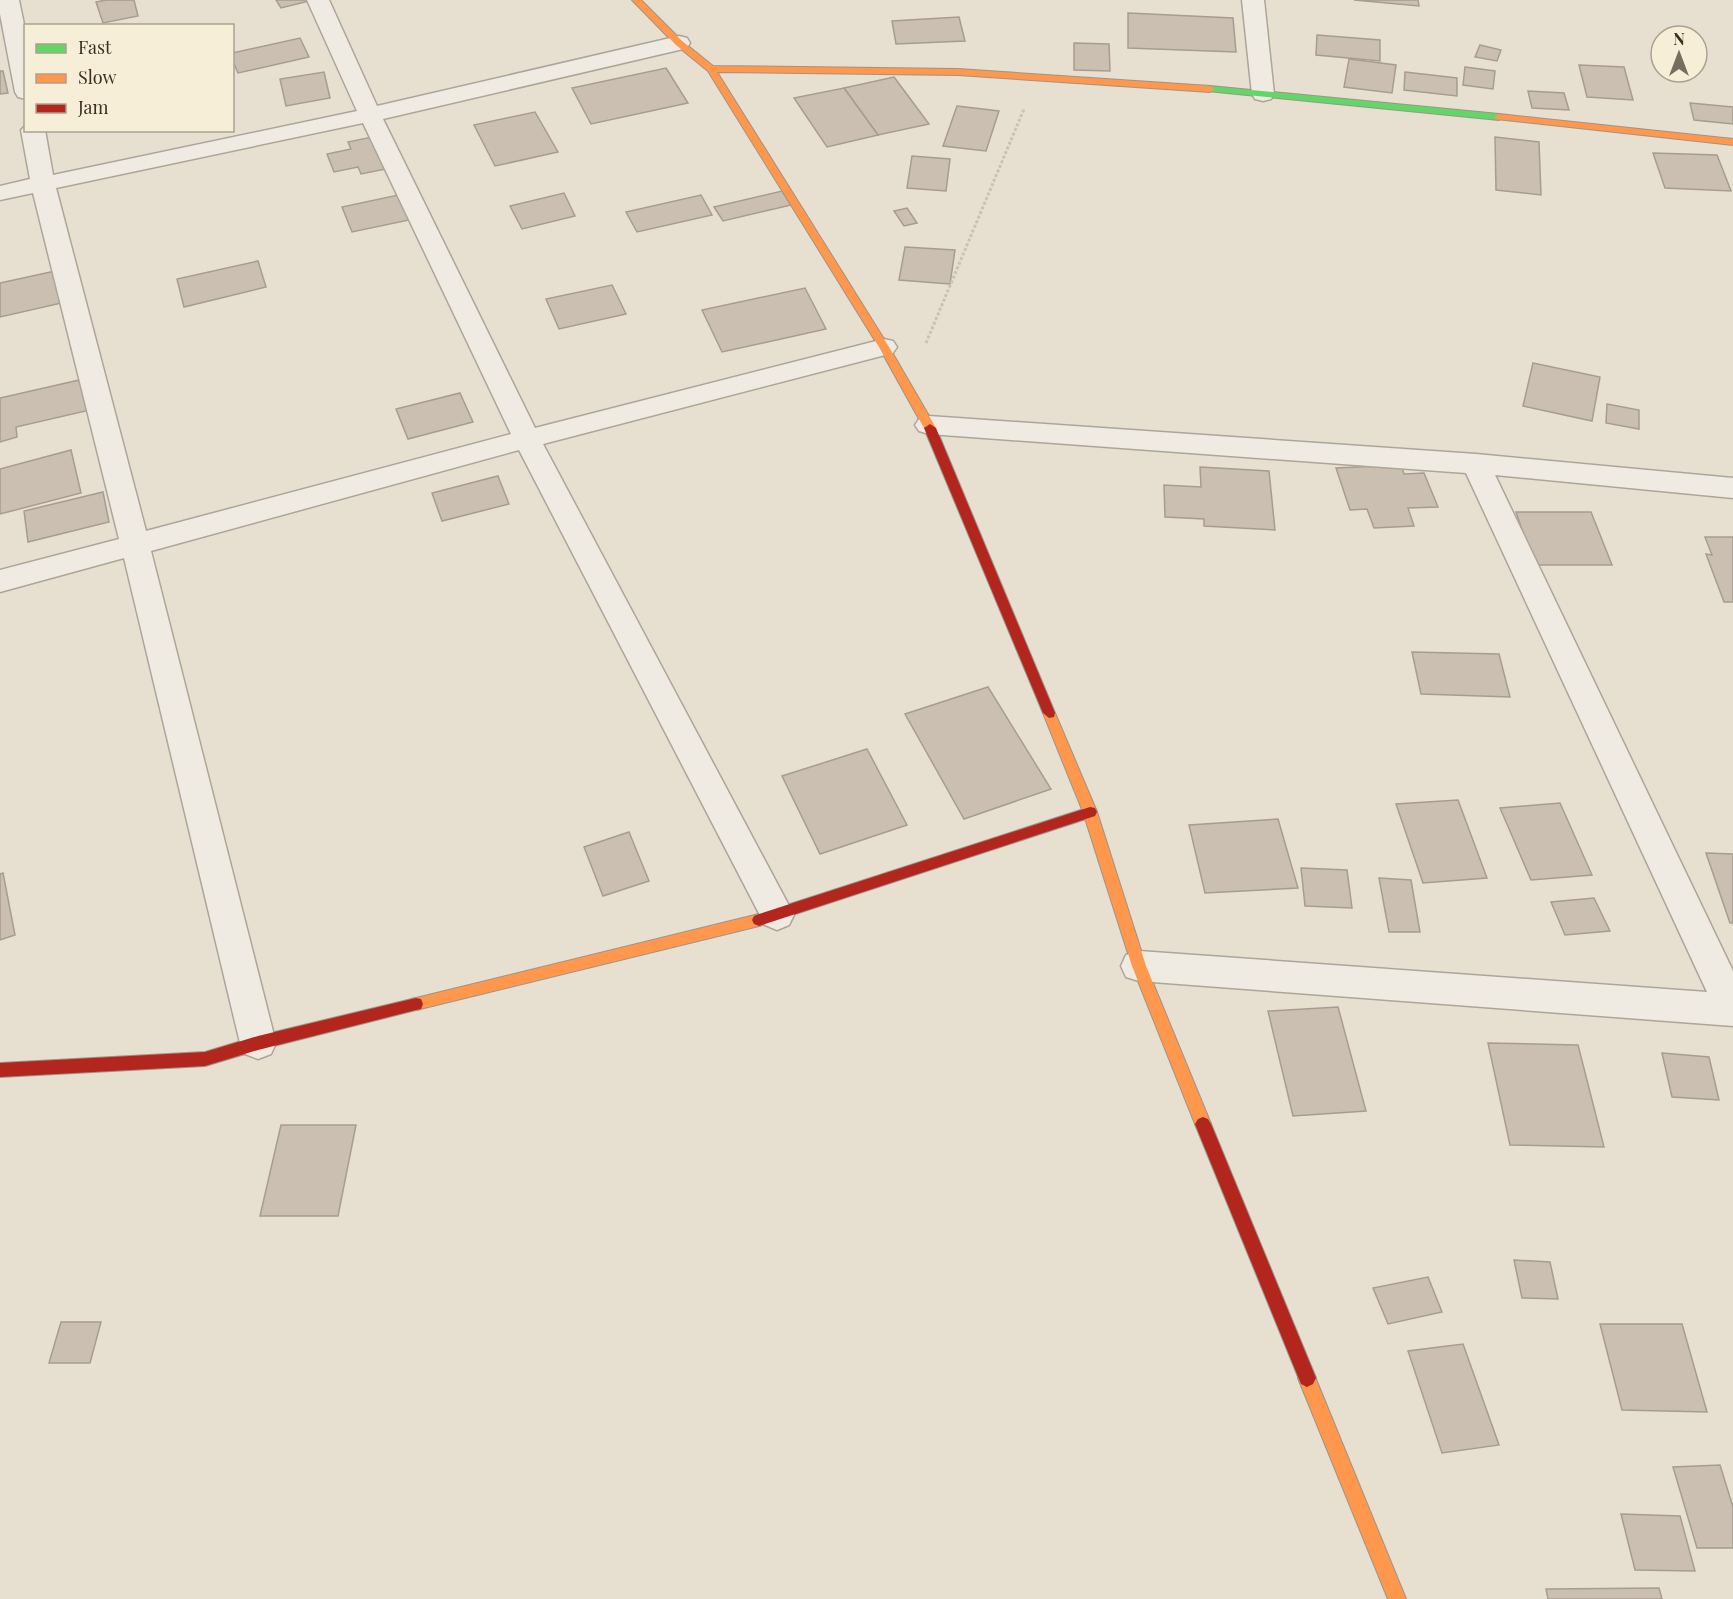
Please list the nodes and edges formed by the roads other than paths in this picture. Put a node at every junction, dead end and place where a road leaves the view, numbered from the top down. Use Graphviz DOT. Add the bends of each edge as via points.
graph roads {
  1 [pos="8,0"];
  2 [pos="318,0"];
  3 [pos="636,0"];
  4 [pos="1253,0"];
  5 [pos="679,43"];
  6 [pos="711,69"];
  7 [pos="24,82"];
  8 [pos="1263,94"];
  9 [pos="370,115"];
  10 [pos="33,132"];
  11 [pos="1733,142"];
  12 [pos="43,184"];
  13 [pos="0,193"];
  14 [pos="884,347"];
  15 [pos="929,425"];
  16 [pos="527,439"];
  17 [pos="1476,464"];
  18 [pos="1733,488"];
  19 [pos="135,544"];
  20 [pos="0,581"];
  21 [pos="1090,812"];
  22 [pos="777,915"];
  23 [pos="1139,966"];
  24 [pos="1733,1010"];
  25 [pos="258,1043"];
  26 [pos="0,1070"];
  27 [pos="1397,1599"];
  1 -- 7 [label="street"];
  2 -- 9 [label="street"];
  3 -- 5 [label="street"];
  4 -- 8 [label="street"];
  5 -- 6 [label="street"];
  5 -- 9 [label="street"];
  6 -- 8 [label="street" via="1039,76"];
  6 -- 14 [label="street"];
  8 -- 11 [label="street"];
  9 -- 12 [label="street"];
  9 -- 16 [label="street"];
  10 -- 12 [label="street"];
  12 -- 13 [label="street"];
  12 -- 19 [label="street"];
  14 -- 15 [label="street"];
  14 -- 16 [label="street"];
  15 -- 17 [label="street"];
  15 -- 21 [label="street"];
  16 -- 19 [label="street"];
  16 -- 22 [label="street"];
  17 -- 18 [label="street"];
  17 -- 24 [label="street"];
  19 -- 20 [label="street"];
  19 -- 25 [label="street"];
  21 -- 22 [label="street"];
  21 -- 23 [label="street"];
  22 -- 25 [label="street"];
  23 -- 24 [label="street"];
  23 -- 27 [label="street"];
  25 -- 26 [label="street" via="205,1059"];
}
